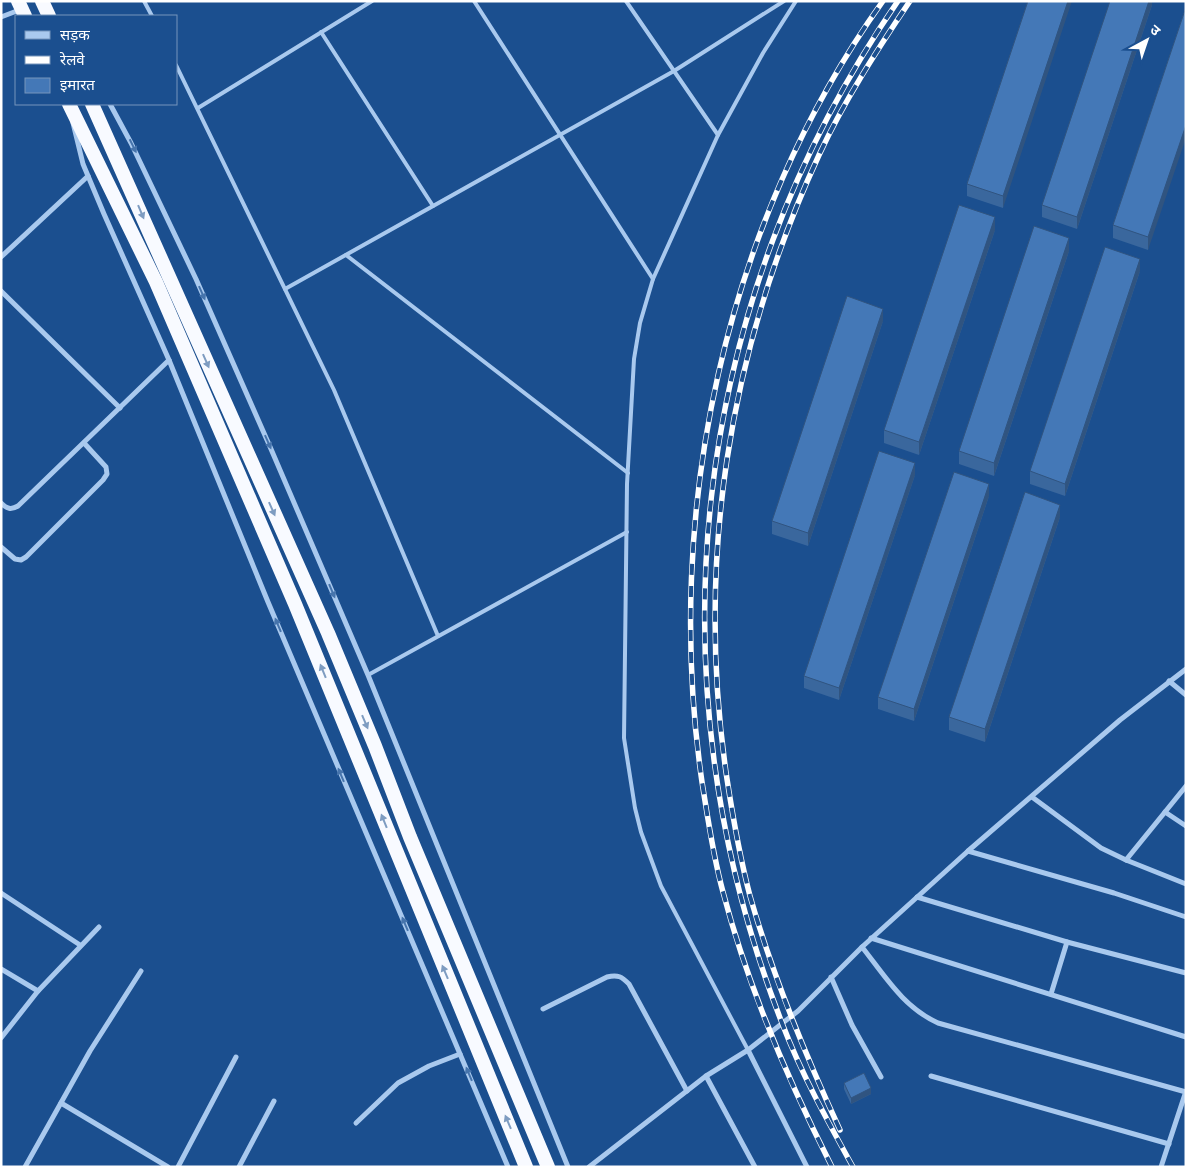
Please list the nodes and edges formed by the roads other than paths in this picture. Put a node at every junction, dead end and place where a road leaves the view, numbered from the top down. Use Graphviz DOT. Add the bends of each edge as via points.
graph roads {
  1 [pos="42,1"];
  2 [pos="144,1"];
  3 [pos="372,1"];
  4 [pos="474,1"];
  5 [pos="626,1"];
  6 [pos="784,1"];
  7 [pos="796,1"];
  8 [pos="22,9"];
  9 [pos="49,15"];
  10 [pos="151,15"];
  11 [pos="1,17"];
  12 [pos="321,32"];
  13 [pos="178,68"];
  14 [pos="674,71"];
  15 [pos="92,105"];
  16 [pos="111,105"];
  17 [pos="70,106"];
  18 [pos="198,108"];
  19 [pos="560,135"];
  20 [pos="718,135"];
  21 [pos="88,176"];
  22 [pos="433,206"];
  23 [pos="346,255"];
  24 [pos="1,257"];
  25 [pos="653,280"];
  26 [pos="285,289"];
  27 [pos="1,291"];
  28 [pos="170,360"];
  29 [pos="120,408"];
  30 [pos="84,443"];
  31 [pos="628,473"];
  32 [pos="1,503"];
  33 [pos="627,532"];
  34 [pos="1,547"];
  35 [pos="438,636"];
  36 [pos="1186,669"];
  37 [pos="368,675"];
  38 [pos="1169,681"];
  39 [pos="1186,695"];
  40 [pos="1186,786"];
  41 [pos="1032,797"];
  42 [pos="1165,812"];
  43 [pos="1186,826"];
  44 [pos="968,851"];
  45 [pos="1126,860"];
  46 [pos="1186,884"];
  47 [pos="1,894"];
  48 [pos="918,897"];
  49 [pos="1186,917"];
  50 [pos="99,927"];
  51 [pos="872,938"];
  52 [pos="1067,942"];
  53 [pos="80,945"];
  54 [pos="862,947"];
  55 [pos="1,969"];
  56 [pos="141,971"];
  57 [pos="1186,973"];
  58 [pos="831,977"];
  59 [pos="38,991"];
  60 [pos="1051,994"];
  61 [pos="544,1009"];
  62 [pos="1186,1036"];
  63 [pos="1,1038"];
  64 [pos="748,1050"];
  65 [pos="460,1054"];
  66 [pos="236,1057"];
  67 [pos="706,1076"];
  68 [pos="931,1076"];
  69 [pos="881,1077"];
  70 [pos="687,1090"];
  71 [pos="1186,1091"];
  72 [pos="274,1100"];
  73 [pos="61,1103"];
  74 [pos="356,1123"];
  75 [pos="1169,1144"];
  76 [pos="25,1167"];
  77 [pos="168,1167"];
  78 [pos="178,1167"];
  79 [pos="239,1167"];
  80 [pos="508,1167"];
  81 [pos="526,1167"];
  82 [pos="548,1167"];
  83 [pos="568,1167"];
  84 [pos="589,1167"];
  85 [pos="755,1167"];
  86 [pos="807,1167"];
  87 [pos="1161,1167"];
  1 -- 9 [label="highway"];
  2 -- 10 [label="lane"];
  3 -- 12 [label="lane"];
  4 -- 19 [label="lane"];
  5 -- 14 [label="lane"];
  6 -- 14 [label="lane"];
  7 -- 20 [label="lane"];
  8 -- 11 [label="street"];
  12 -- 18 [label="lane"];
  12 -- 22 [label="lane"];
  13 -- 18 [label="lane"];
  14 -- 19 [label="lane"];
  14 -- 20 [label="lane"];
  15 -- 82 [label="highway, one-way" via="328,633"];
  16 -- 37 [label="street, one-way" via="196,279"];
  17 -- 21 [label="street" via="74,134"];
  81 -- 17 [label="highway, one-way" via="291,595 156,282"];
  18 -- 26 [label="lane"];
  19 -- 22 [label="lane"];
  19 -- 25 [label="lane"];
  20 -- 25 [label="lane"];
  21 -- 24 [label="street"];
  21 -- 28 [label="street"];
  22 -- 23 [label="lane"];
  23 -- 26 [label="lane"];
  23 -- 31 [label="lane"];
  25 -- 31 [label="lane" via="640,323 634,359"];
  26 -- 35 [label="lane" via="334,390"];
  27 -- 29 [label="street"];
  28 -- 29 [label="street"];
  65 -- 28 [label="street, one-way" via="268,602"];
  29 -- 30 [label="street"];
  30 -- 32 [label="street" via="18,506 13,509"];
  30 -- 34 [label="street" via="106,467 107,474 103,480 26,557 15,559"];
  31 -- 33 [label="lane"];
  33 -- 35 [label="lane"];
  33 -- 64 [label="lane" via="624,738 634,808 661,886"];
  35 -- 37 [label="lane"];
  36 -- 38 [label="street"];
  37 -- 83 [label="street"];
  38 -- 39 [label="street"];
  38 -- 41 [label="street"];
  40 -- 42 [label="street"];
  41 -- 44 [label="street"];
  41 -- 45 [label="street" via="1101,848"];
  42 -- 43 [label="street"];
  42 -- 45 [label="street"];
  44 -- 48 [label="street"];
  44 -- 49 [label="street"];
  45 -- 46 [label="street"];
  47 -- 53 [label="street"];
  48 -- 51 [label="street"];
  48 -- 52 [label="street"];
  50 -- 53 [label="street"];
  51 -- 54 [label="street"];
  51 -- 60 [label="street"];
  52 -- 57 [label="street"];
  52 -- 60 [label="street"];
  53 -- 59 [label="street"];
  54 -- 58 [label="street"];
  54 -- 71 [label="street" via="912,1008 938,1023"];
  55 -- 59 [label="street"];
  56 -- 73 [label="street"];
  58 -- 64 [label="street" via="798,1011"];
  58 -- 69 [label="street" via="852,1026"];
  59 -- 63 [label="street"];
  60 -- 62 [label="street"];
  61 -- 70 [label="street" via="607,977 622,977 629,984"];
  64 -- 67 [label="street"];
  64 -- 86 [label="street"];
  65 -- 74 [label="street" via="398,1083"];
  80 -- 65 [label="street, one-way"];
  66 -- 78 [label="street"];
  67 -- 70 [label="street"];
  67 -- 85 [label="street"];
  68 -- 75 [label="street"];
  70 -- 84 [label="street"];
  71 -- 75 [label="street"];
  72 -- 79 [label="street"];
  73 -- 76 [label="street"];
  73 -- 77 [label="street"];
  75 -- 87 [label="street"];
}
